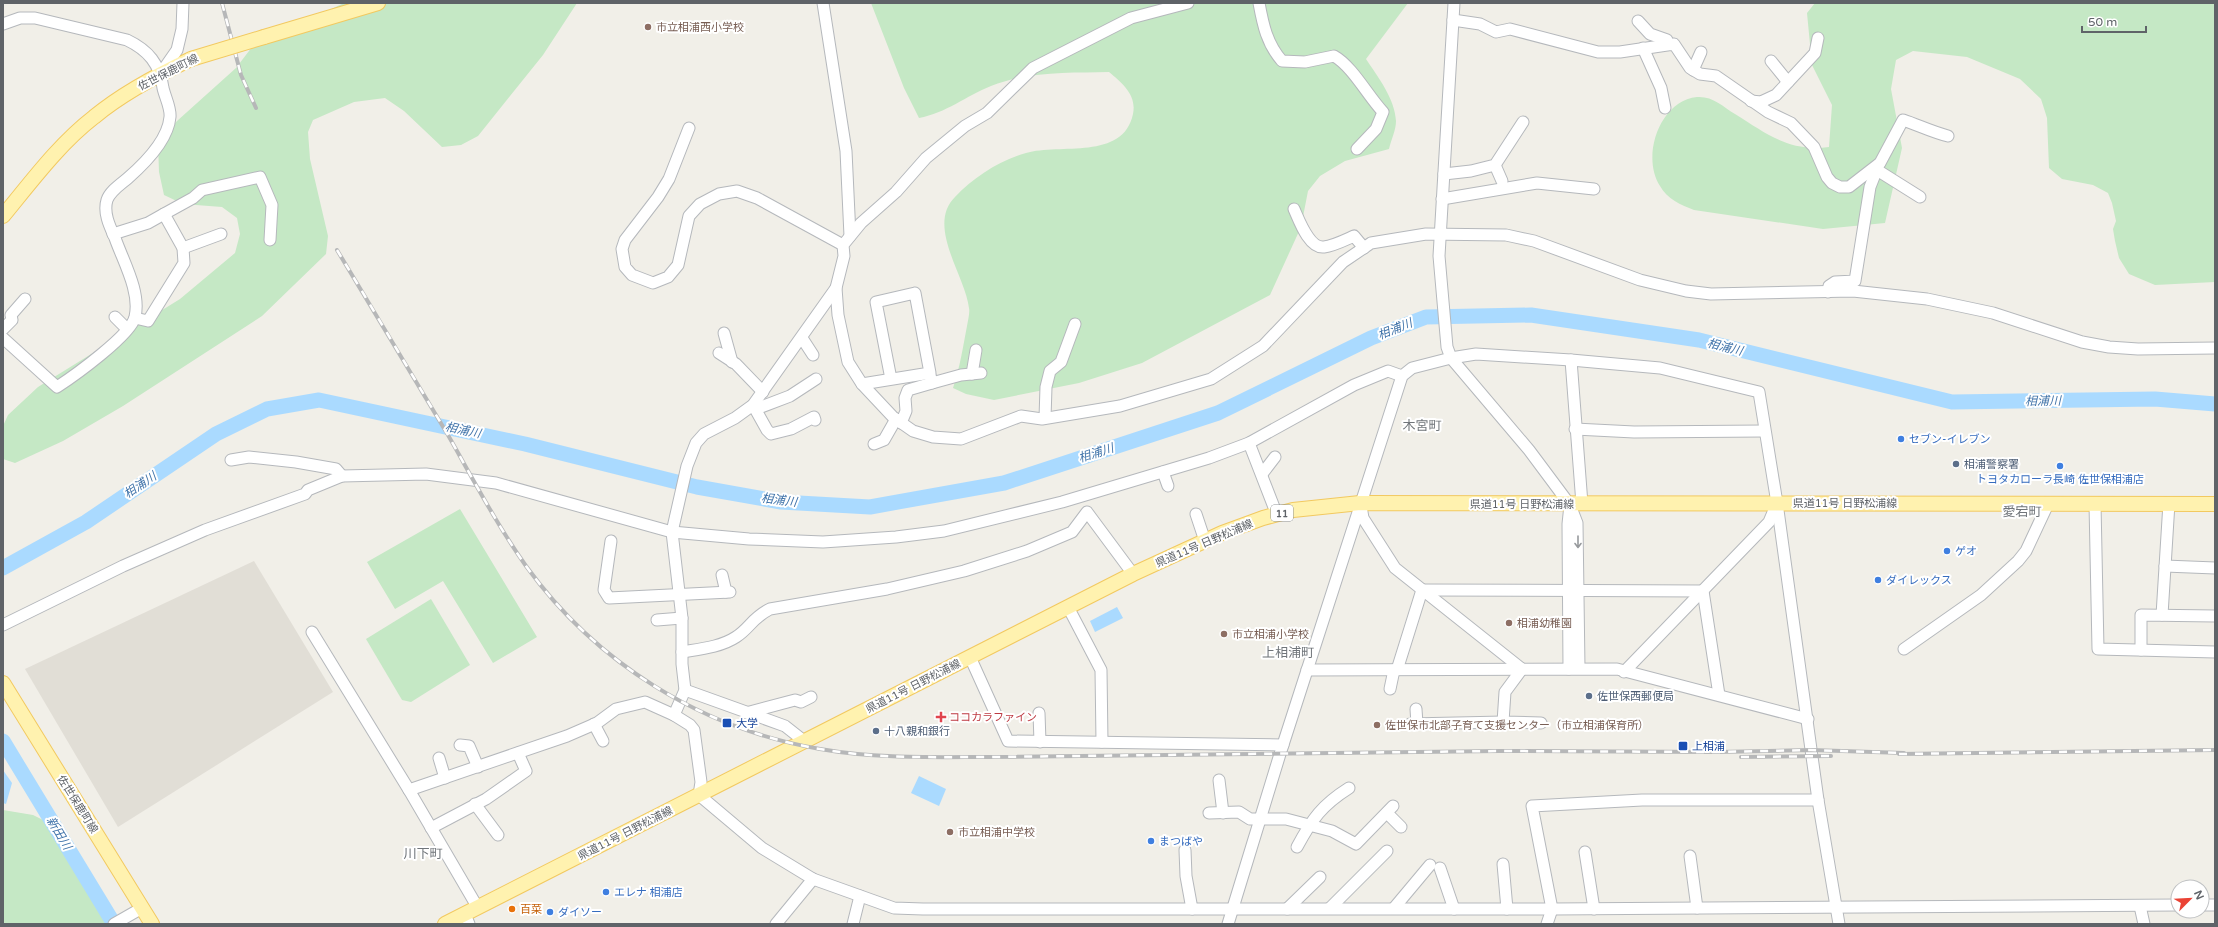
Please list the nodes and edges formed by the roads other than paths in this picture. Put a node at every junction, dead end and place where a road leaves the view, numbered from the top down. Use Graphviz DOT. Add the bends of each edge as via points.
graph roads {
  1 [pos="184,3"];
  2 [pos="378,3"];
  3 [pos="823,3"];
  4 [pos="1188,3"];
  5 [pos="1259,3"];
  6 [pos="1454,3"];
  7 [pos="1453,20"];
  8 [pos="1638,21"];
  9 [pos="3,24"];
  10 [pos="1818,38"];
  11 [pos="1666,44"];
  12 [pos="1643,48"];
  13 [pos="1700,52"];
  14 [pos="1771,61"];
  15 [pos="1693,70"];
  16 [pos="161,73"];
  17 [pos="1788,82"];
  18 [pos="1751,101"];
  19 [pos="1665,108"];
  20 [pos="1523,122"];
  21 [pos="689,128"];
  22 [pos="1948,136"];
  23 [pos="1357,149"];
  24 [pos="1495,164"];
  25 [pos="1878,167"];
  26 [pos="1444,174"];
  27 [pos="1502,181"];
  28 [pos="1594,189"];
  29 [pos="1920,197"];
  30 [pos="1442,199"];
  31 [pos="1294,209"];
  32 [pos="164,214"];
  33 [pos="3,216"];
  34 [pos="113,234"];
  35 [pos="221,234"];
  36 [pos="1440,235"];
  37 [pos="850,236"];
  38 [pos="270,240"];
  39 [pos="843,245"];
  40 [pos="183,248"];
  41 [pos="1364,248"];
  42 [pos="836,288"];
  43 [pos="1828,292"];
  44 [pos="25,299"];
  45 [pos="7,312"];
  46 [pos="115,317"];
  47 [pos="135,318"];
  48 [pos="1075,324"];
  49 [pos="3,328"];
  50 [pos="127,329"];
  51 [pos="724,333"];
  52 [pos="3,338"];
  53 [pos="802,338"];
  54 [pos="2215,348"];
  55 [pos="976,350"];
  56 [pos="719,354"];
  57 [pos="813,355"];
  58 [pos="1451,358"];
  59 [pos="1571,360"];
  60 [pos="732,362"];
  61 [pos="1402,376"];
  62 [pos="931,378"];
  63 [pos="816,379"];
  64 [pos="891,379"];
  65 [pos="862,384"];
  66 [pos="763,392"];
  67 [pos="754,407"];
  68 [pos="1045,418"];
  69 [pos="815,420"];
  70 [pos="899,421"];
  71 [pos="1575,429"];
  72 [pos="1764,431"];
  73 [pos="883,442"];
  74 [pos="1249,443"];
  75 [pos="1275,457"];
  76 [pos="231,460"];
  77 [pos="1163,472"];
  78 [pos="1262,474"];
  79 [pos="342,476"];
  80 [pos="1168,486"];
  81 [pos="1094,492"];
  82 [pos="1360,503"];
  83 [pos="1777,503"];
  84 [pos="2169,503"];
  85 [pos="1576,504"];
  86 [pos="2048,504"];
  87 [pos="2095,504"];
  88 [pos="2215,504"];
  89 [pos="1087,512"];
  90 [pos="1196,514"];
  91 [pos="1277,515"];
  92 [pos="672,528"];
  93 [pos="611,541"];
  94 [pos="1205,541"];
  95 [pos="2165,566"];
  96 [pos="2215,568"];
  97 [pos="1133,574"];
  98 [pos="722,575"];
  99 [pos="1573,589"];
  100 [pos="1422,590"];
  101 [pos="1703,591"];
  102 [pos="680,595"];
  103 [pos="1068,608"];
  104 [pos="2162,615"];
  105 [pos="2215,616"];
  106 [pos="682,618"];
  107 [pos="657,620"];
  108 [pos="3,626"];
  109 [pos="312,632"];
  110 [pos="1904,649"];
  111 [pos="2141,650"];
  112 [pos="682,652"];
  113 [pos="2215,652"];
  114 [pos="970,657"];
  115 [pos="1522,669"];
  116 [pos="1574,669"];
  117 [pos="1307,670"];
  118 [pos="1395,670"];
  119 [pos="1624,672"];
  120 [pos="3,683"];
  121 [pos="1390,689"];
  122 [pos="685,690"];
  123 [pos="1719,695"];
  124 [pos="811,697"];
  125 [pos="1416,709"];
  126 [pos="746,713"];
  127 [pos="1039,713"];
  128 [pos="674,715"];
  129 [pos="1808,719"];
  130 [pos="1503,722"];
  131 [pos="1541,723"];
  132 [pos="594,724"];
  133 [pos="603,741"];
  134 [pos="804,741"];
  135 [pos="1040,742"];
  136 [pos="1102,742"];
  137 [pos="460,745"];
  138 [pos="1283,745"];
  139 [pos="518,753"];
  140 [pos="439,758"];
  141 [pos="478,767"];
  142 [pos="445,778"];
  143 [pos="1219,780"];
  144 [pos="409,790"];
  145 [pos="1348,790"];
  146 [pos="699,795"];
  147 [pos="1818,800"];
  148 [pos="475,804"];
  149 [pos="1223,812"];
  150 [pos="1208,813"];
  151 [pos="1261,818"];
  152 [pos="1308,825"];
  153 [pos="1402,827"];
  154 [pos="431,828"];
  155 [pos="498,835"];
  156 [pos="1297,847"];
  157 [pos="1185,850"];
  158 [pos="1388,851"];
  159 [pos="1585,852"];
  160 [pos="1690,856"];
  161 [pos="1503,864"];
  162 [pos="1320,876"];
  163 [pos="813,879"];
  164 [pos="860,896"];
  165 [pos="2170,905"];
  166 [pos="2140,906"];
  167 [pos="1836,907"];
  168 [pos="478,908"];
  169 [pos="1330,908"];
  170 [pos="1394,908"];
  171 [pos="1454,908"];
  172 [pos="1697,908"];
  173 [pos="1192,909"];
  174 [pos="1233,909"];
  175 [pos="1287,909"];
  176 [pos="1507,909"];
  177 [pos="1552,909"];
  178 [pos="1594,909"];
  179 [pos="139,910"];
  180 [pos="467,919"];
  181 [pos="114,924"];
  182 [pos="152,924"];
  183 [pos="445,924"];
  184 [pos="776,924"];
  185 [pos="853,924"];
  186 [pos="1228,924"];
  187 [pos="1547,924"];
  188 [pos="1839,924"];
  189 [pos="2144,924"];
  1 -- 16 [label="street" via="177,50"];
  2 -- 16 [label="main road, 佐世保鹿町線, bridge" via="190,59"];
  3 -- 37 [label="street" via="846,151"];
  4 -- 37 [label="street" via="1132,18 1033,68 987,113 965,126 926,158"];
  5 -- 23 [label="street" via="1267,38 1282,61 1305,62 1334,56 1344,61 1368,96 1383,112 1376,129"];
  6 -- 7 [label="street"];
  7 -- 12 [label="street" via="1480,24 1496,32 1510,29 1598,52"];
  7 -- 26 [label="street"];
  8 -- 11 [label="street" via="1650,34 1667,40"];
  9 -- 16 [label="street" via="20,18 35,18 127,40 140,46 153,59"];
  10 -- 17 [label="street" via="1815,53"];
  11 -- 12 [label="street"];
  11 -- 15 [label="street" via="1674,44"];
  12 -- 19 [label="street" via="1661,88"];
  13 -- 15 [label="street"];
  14 -- 17 [label="street"];
  15 -- 18 [label="street" via="1700,74 1716,76"];
  16 -- 33 [label="main road, 佐世保鹿町線" via="93,117 54,154"];
  16 -- 34 [label="street" via="170,116 168,128 147,161 114,190 107,200 106,216"];
  17 -- 18 [label="street" via="1769,100"];
  18 -- 25 [label="street" via="1791,123 1814,147 1832,183 1840,187 1849,187"];
  20 -- 24 [label="street"];
  21 -- 39 [label="street" via="669,179 625,240 622,249 625,267 632,276 653,283 668,277 678,265 689,216 700,204 719,194 737,191 757,198"];
  22 -- 25 [label="street" via="1903,120"];
  24 -- 26 [label="street" via="1471,171"];
  24 -- 27 [label="street"];
  25 -- 29 [label="street"];
  25 -- 43 [label="street" via="1870,187 1855,281 1835,282 1829,286"];
  26 -- 30 [label="street"];
  28 -- 30 [label="street" via="1538,184"];
  30 -- 36 [label="street"];
  31 -- 41 [label="street" via="1303,231 1317,246 1324,247 1354,236"];
  32 -- 34 [label="street" via="148,223"];
  32 -- 38 [label="street" via="202,190 260,177 272,205 274,224"];
  32 -- 40 [label="street"];
  34 -- 47 [label="street" via="136,298"];
  35 -- 40 [label="street"];
  36 -- 41 [label="street" via="1426,234 1400,238"];
  36 -- 43 [label="street" via="1506,235 1534,241 1640,280 1686,291 1711,294"];
  36 -- 58 [label="street" via="1447,347"];
  37 -- 39 [label="street"];
  39 -- 42 [label="street" via="844,256"];
  40 -- 47 [label="street" via="184,263 148,321"];
  41 -- 68 [label="street" via="1343,262 1263,346 1211,379 1120,406"];
  42 -- 53 [label="street"];
  42 -- 65 [label="street" via="842,342 848,362"];
  43 -- 54 [label="street" via="1853,291 1927,298 1993,313 2082,342 2109,347"];
  44 -- 45 [label="street"];
  45 -- 49 [label="street" via="12,320"];
  46 -- 50 [label="street"];
  47 -- 50 [label="street"];
  48 -- 68 [label="street" via="1061,362 1050,371 1046,387"];
  50 -- 52 [label="street" via="82,371 57,387"];
  51 -- 60 [label="street"];
  53 -- 57 [label="street"];
  53 -- 66 [label="street"];
  55 -- 62 [label="street" via="977,374"];
  56 -- 60 [label="street"];
  58 -- 59 [label="street" via="1476,354"];
  58 -- 61 [label="street" via="1412,368"];
  58 -- 85 [label="street"];
  59 -- 71 [label="street"];
  59 -- 72 [label="street" via="1660,368 1759,392"];
  60 -- 66 [label="street"];
  61 -- 74 [label="street" via="1388,371 1354,386"];
  61 -- 82 [label="street"];
  62 -- 64 [label="street"];
  62 -- 64 [label="street" via="915,293 876,302"];
  62 -- 70 [label="street" via="908,390 904,398 906,411"];
  63 -- 67 [label="street" via="790,396"];
  64 -- 65 [label="street"];
  65 -- 70 [label="street"];
  66 -- 67 [label="street"];
  67 -- 69 [label="street" via="771,434 791,430 814,417"];
  67 -- 92 [label="street" via="704,434 696,443 687,466"];
  68 -- 70 [label="street" via="1021,416 961,439 933,437 913,431"];
  70 -- 73 [label="street"];
  71 -- 72 [label="street" via="1634,432"];
  71 -- 85 [label="street"];
  72 -- 83 [label="street"];
  74 -- 77 [label="street"];
  74 -- 78 [label="street"];
  75 -- 78 [label="street"];
  76 -- 79 [label="street" via="249,457 296,462 336,469"];
  77 -- 80 [label="street"];
  77 -- 81 [label="street"];
  78 -- 91 [label="street"];
  79 -- 92 [label="street" via="426,474 496,483"];
  79 -- 108 [label="street" via="308,490 305,494 205,530 130,563"];
  81 -- 89 [label="street"];
  81 -- 92 [label="street" via="944,531 855,541 784,540"];
  82 -- 85 [label="main road, 県道11号 日野松浦線 / 11"];
  82 -- 91 [label="main road, 県道11号 日野松浦線 / 11" via="1327,505"];
  82 -- 100 [label="street" via="1363,518 1395,568"];
  82 -- 117 [label="street"];
  83 -- 85 [label="main road, 県道11号 日野松浦線 / 11"];
  83 -- 86 [label="main road, 県道11号 日野松浦線 / 11"];
  83 -- 101 [label="street" via="1769,522"];
  83 -- 129 [label="street"];
  84 -- 87 [label="main road, 県道11号 日野松浦線 / 11"];
  84 -- 88 [label="main road, 県道11号 日野松浦線 / 11"];
  84 -- 95 [label="street"];
  85 -- 99 [label="street"];
  86 -- 87 [label="main road, 県道11号 日野松浦線 / 11"];
  86 -- 110 [label="street" via="2026,551 2018,561 1981,595"];
  87 -- 111 [label="street" via="2098,649"];
  89 -- 97 [label="street"];
  89 -- 112 [label="street" via="1072,532 1027,551 964,571 887,589 770,610 757,615 737,636 723,643"];
  90 -- 94 [label="street"];
  91 -- 94 [label="main road, 県道11号 日野松浦線 / 11"];
  92 -- 102 [label="street"];
  93 -- 102 [label="street" via="604,590 609,598"];
  94 -- 97 [label="main road, 県道11号 日野松浦線 / 11"];
  95 -- 96 [label="street"];
  95 -- 104 [label="street"];
  97 -- 103 [label="main road, 県道11号 日野松浦線 / 11"];
  98 -- 102 [label="street" via="728,592"];
  99 -- 100 [label="street"];
  99 -- 101 [label="street"];
  99 -- 116 [label="street"];
  100 -- 115 [label="street"];
  100 -- 118 [label="street"];
  101 -- 119 [label="street"];
  101 -- 123 [label="street"];
  102 -- 106 [label="street"];
  103 -- 114 [label="main road, 県道11号 日野松浦線 / 11"];
  103 -- 136 [label="street" via="1101,670"];
  104 -- 105 [label="street"];
  104 -- 111 [label="street" via="2141,615"];
  106 -- 107 [label="street"];
  106 -- 112 [label="street"];
  109 -- 144 [label="street"];
  111 -- 113 [label="street"];
  112 -- 122 [label="street"];
  114 -- 134 [label="main road, 県道11号 日野松浦線 / 11"];
  114 -- 135 [label="street" via="1008,741"];
  115 -- 116 [label="street"];
  115 -- 118 [label="street"];
  115 -- 130 [label="street" via="1505,692"];
  116 -- 119 [label="street" via="1617,669"];
  117 -- 118 [label="street"];
  117 -- 138 [label="street"];
  118 -- 121 [label="street"];
  119 -- 123 [label="street"];
  120 -- 179 [label="main road, 佐世保鹿町線"];
  122 -- 126 [label="street"];
  122 -- 128 [label="street"];
  123 -- 129 [label="street"];
  124 -- 126 [label="street" via="801,702 795,700"];
  125 -- 130 [label="street" via="1414,724"];
  126 -- 134 [label="street" via="785,726"];
  127 -- 135 [label="street"];
  128 -- 132 [label="street" via="645,702 616,709"];
  128 -- 146 [label="street" via="694,730 701,782"];
  129 -- 147 [label="street"];
  130 -- 131 [label="street"];
  132 -- 133 [label="street"];
  132 -- 139 [label="street"];
  134 -- 146 [label="main road, 県道11号 日野松浦線 / 11"];
  135 -- 136 [label="street"];
  136 -- 138 [label="street"];
  137 -- 141 [label="street" via="469,746"];
  138 -- 151 [label="street"];
  139 -- 141 [label="street"];
  139 -- 148 [label="street" via="526,771"];
  140 -- 142 [label="street"];
  141 -- 142 [label="street"];
  142 -- 144 [label="street"];
  143 -- 149 [label="street"];
  144 -- 154 [label="street"];
  145 -- 152 [label="street" via="1329,800"];
  146 -- 163 [label="street" via="762,848"];
  146 -- 168 [label="main road, 県道11号 日野松浦線 / 11"];
  147 -- 167 [label="street"];
  147 -- 177 [label="street" via="1642,800 1532,806"];
  148 -- 154 [label="street"];
  148 -- 155 [label="street"];
  149 -- 150 [label="street"];
  149 -- 151 [label="street" via="1239,812 1250,819"];
  151 -- 152 [label="street" via="1286,819"];
  151 -- 174 [label="street"];
  152 -- 153 [label="street" via="1332,831 1356,844 1390,810"];
  152 -- 156 [label="street"];
  154 -- 168 [label="street"];
  157 -- 173 [label="street" via="1186,876"];
  158 -- 169 [label="street"];
  159 -- 178 [label="street"];
  160 -- 172 [label="street"];
  161 -- 176 [label="street"];
  162 -- 175 [label="street"];
  163 -- 164 [label="street"];
  163 -- 184 [label="street"];
  164 -- 173 [label="street" via="894,908 923,910"];
  164 -- 185 [label="street"];
  165 -- 166 [label="street"];
  166 -- 167 [label="street"];
  166 -- 189 [label="street"];
  167 -- 172 [label="street"];
  167 -- 188 [label="street"];
  168 -- 180 [label="main road, 県道11号 日野松浦線 / 11"];
  169 -- 170 [label="street"];
  169 -- 175 [label="street"];
  170 -- 171 [label="street"];
  170 -- 171 [label="street" via="1435,867"];
  171 -- 176 [label="street"];
  172 -- 178 [label="street"];
  173 -- 174 [label="street"];
  174 -- 175 [label="street"];
  174 -- 186 [label="street"];
  176 -- 177 [label="street"];
  177 -- 178 [label="street"];
  177 -- 187 [label="street"];
  179 -- 181 [label="street"];
  179 -- 182 [label="main road, 佐世保鹿町線"];
  180 -- 183 [label="main road, 県道11号 日野松浦線 / 11"];
}
